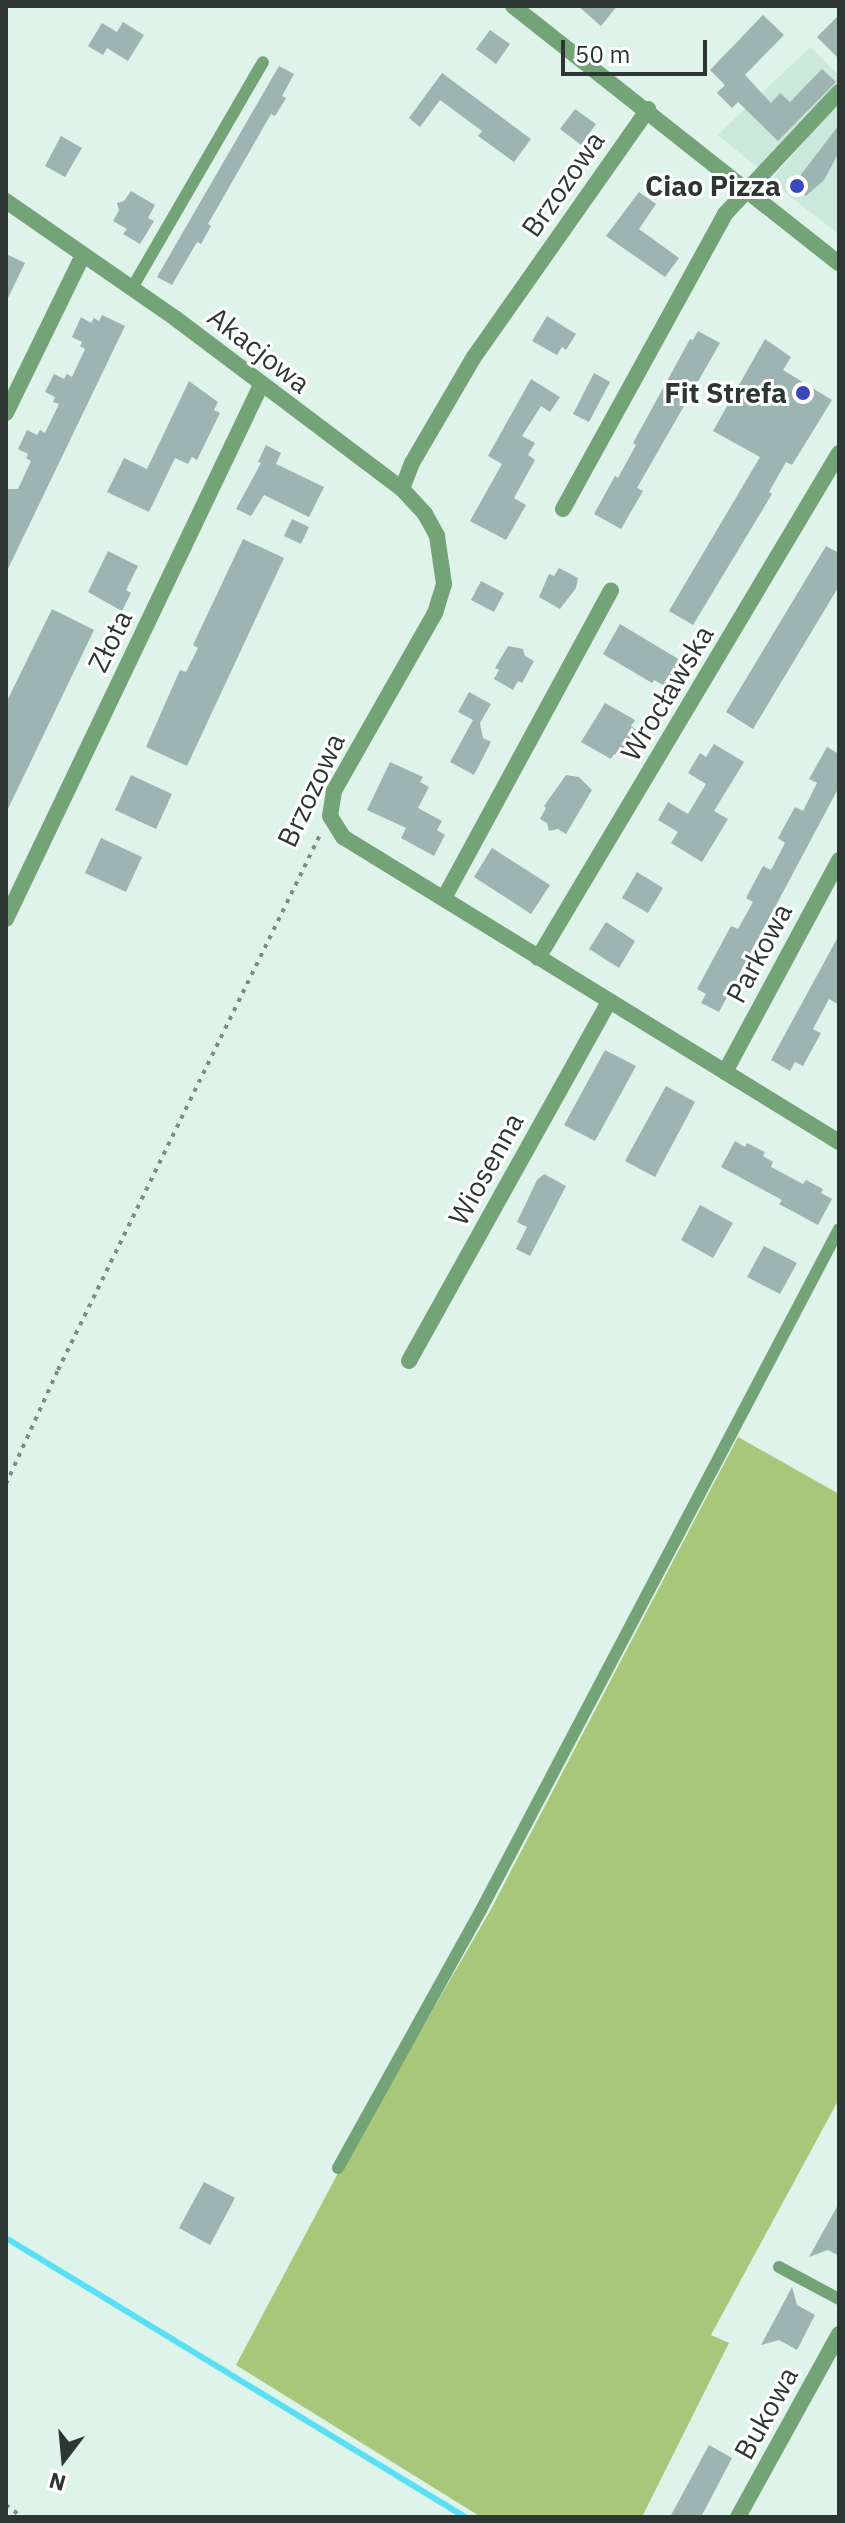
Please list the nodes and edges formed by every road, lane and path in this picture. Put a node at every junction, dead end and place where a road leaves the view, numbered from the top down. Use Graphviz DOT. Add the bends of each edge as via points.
graph roads {
  1 [pos="513,6"];
  2 [pos="263,62"];
  3 [pos="839,92"];
  4 [pos="648,109"];
  5 [pos="747,187"];
  6 [pos="6,201"];
  7 [pos="83,255"];
  8 [pos="839,263"];
  9 [pos="132,288"];
  10 [pos="261,385"];
  11 [pos="6,413"];
  12 [pos="839,453"];
  13 [pos="402,489"];
  14 [pos="563,509"];
  15 [pos="611,590"];
  16 [pos="330,816"];
  17 [pos="839,860"];
  18 [pos="444,898"];
  19 [pos="6,919"];
  20 [pos="538,958"];
  21 [pos="609,1002"];
  22 [pos="725,1072"];
  23 [pos="839,1142"];
  24 [pos="839,1229"];
  25 [pos="409,1361"];
  26 [pos="6,1484"];
  27 [pos="338,2168"];
  28 [pos="779,2267"];
  29 [pos="839,2299"];
  30 [pos="839,2334"];
  31 [pos="6,2505"];
  32 [pos="22,2517"];
  33 [pos="738,2517"];
  1 -- 4 [label="street"];
  2 -- 9 [label="lane"];
  3 -- 5 [label="street"];
  4 -- 5 [label="street"];
  4 -- 13 [label="street, Brzozowa" via="474,357"];
  5 -- 8 [label="street"];
  5 -- 14 [label="street" via="725,214"];
  6 -- 7 [label="street, Akacjowa"];
  7 -- 9 [label="street, Akacjowa"];
  7 -- 11 [label="street"];
  9 -- 10 [label="street, Akacjowa"];
  10 -- 13 [label="street, Akacjowa"];
  10 -- 19 [label="street, Złota"];
  12 -- 20 [label="street, Wrocławska"];
  13 -- 16 [label="street, Brzozowa" via="437,536 444,584 435,613 334,791"];
  15 -- 18 [label="street"];
  16 -- 18 [label="street" via="343,837"];
  16 -- 26 [label="path, Brzozowa"];
  17 -- 22 [label="street, Parkowa"];
  18 -- 20 [label="street"];
  20 -- 21 [label="street"];
  21 -- 22 [label="street"];
  21 -- 25 [label="street, Wiosenna"];
  22 -- 23 [label="street"];
  24 -- 27 [label="lane" via="481,1910"];
  28 -- 29 [label="lane"];
  30 -- 33 [label="street, Bukowa"];
  31 -- 32 [label="path"];
}
